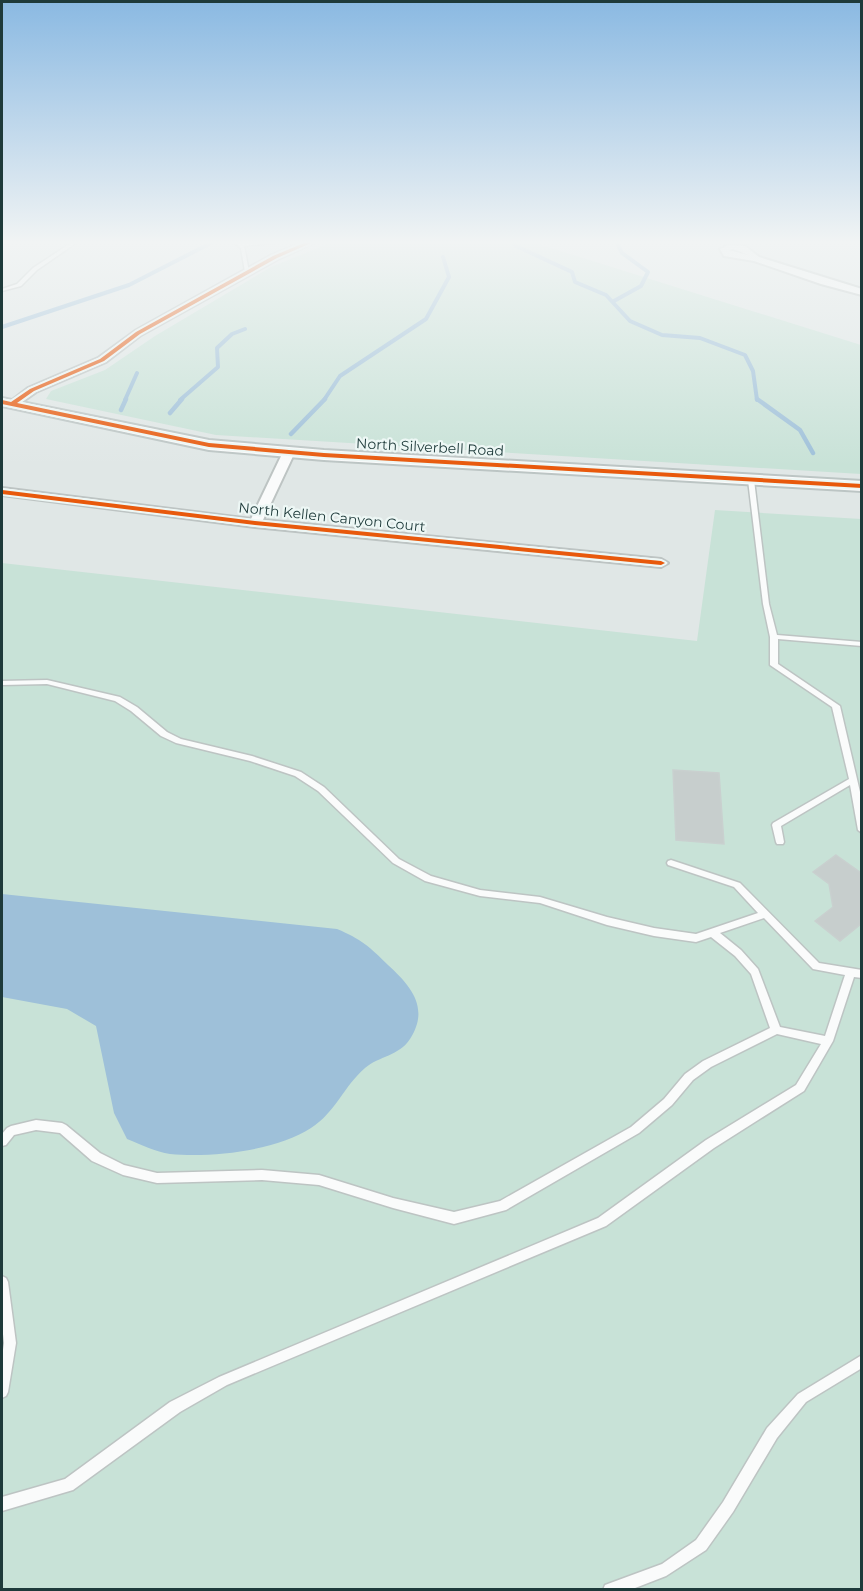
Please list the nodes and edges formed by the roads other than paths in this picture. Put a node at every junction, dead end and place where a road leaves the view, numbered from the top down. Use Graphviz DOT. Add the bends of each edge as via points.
graph roads {
  1 [pos="166,317"];
  2 [pos="7,403"];
  3 [pos="289,452"];
  4 [pos="751,480"];
  5 [pos="861,486"];
  6 [pos="2,492"];
  7 [pos="255,524"];
  8 [pos="661,563"];
  9 [pos="774,637"];
  10 [pos="861,644"];
  11 [pos="2,683"];
  12 [pos="854,780"];
  13 [pos="861,830"];
  14 [pos="780,842"];
  15 [pos="671,863"];
  16 [pos="765,914"];
  17 [pos="712,932"];
  18 [pos="856,973"];
  19 [pos="776,1030"];
  20 [pos="828,1041"];
  21 [pos="2,1142"];
  22 [pos="2,1282"];
  23 [pos="861,1361"];
  24 [pos="2,1392"];
  25 [pos="2,1504"];
  26 [pos="610,1590"];
  1 -- 2 [label="street" via="102,360"];
  2 -- 3 [label="main road, North Silverbell Road" via="208,445"];
  3 -- 4 [label="main road, North Silverbell Road"];
  3 -- 7 [label="street, North Kellen Canyon Court"];
  4 -- 5 [label="main road, North Silverbell Road"];
  4 -- 9 [label="lane" via="766,604"];
  6 -- 7 [label="street, North Kellen Canyon Court"];
  7 -- 8 [label="street, North Kellen Canyon Court"];
  9 -- 10 [label="lane"];
  9 -- 12 [label="lane" via="774,665 836,706"];
  11 -- 17 [label="lane" via="47,682 117,699 179,741 298,774 321,789 396,861 428,879 480,893 540,900 654,932 696,938"];
  12 -- 13 [label="lane"];
  12 -- 14 [label="lane" via="776,825"];
  15 -- 16 [label="lane" via="737,885"];
  16 -- 17 [label="lane"];
  16 -- 18 [label="lane" via="816,966"];
  17 -- 19 [label="lane" via="738,952 755,972"];
  18 -- 20 [label="lane"];
  19 -- 20 [label="lane"];
  19 -- 21 [label="lane" via="706,1064 635,1130 502,1206 454,1218 319,1180 262,1175 157,1178 123,1170 96,1157 62,1128 36,1125 11,1131"];
  20 -- 25 [label="lane" via="800,1088 710,1144 602,1222 223,1380 175,1407 68,1485"];
  22 -- 24 [label="lane" via="10,1343"];
  23 -- 26 [label="lane" via="802,1398 772,1433 701,1545 666,1569"];
}
